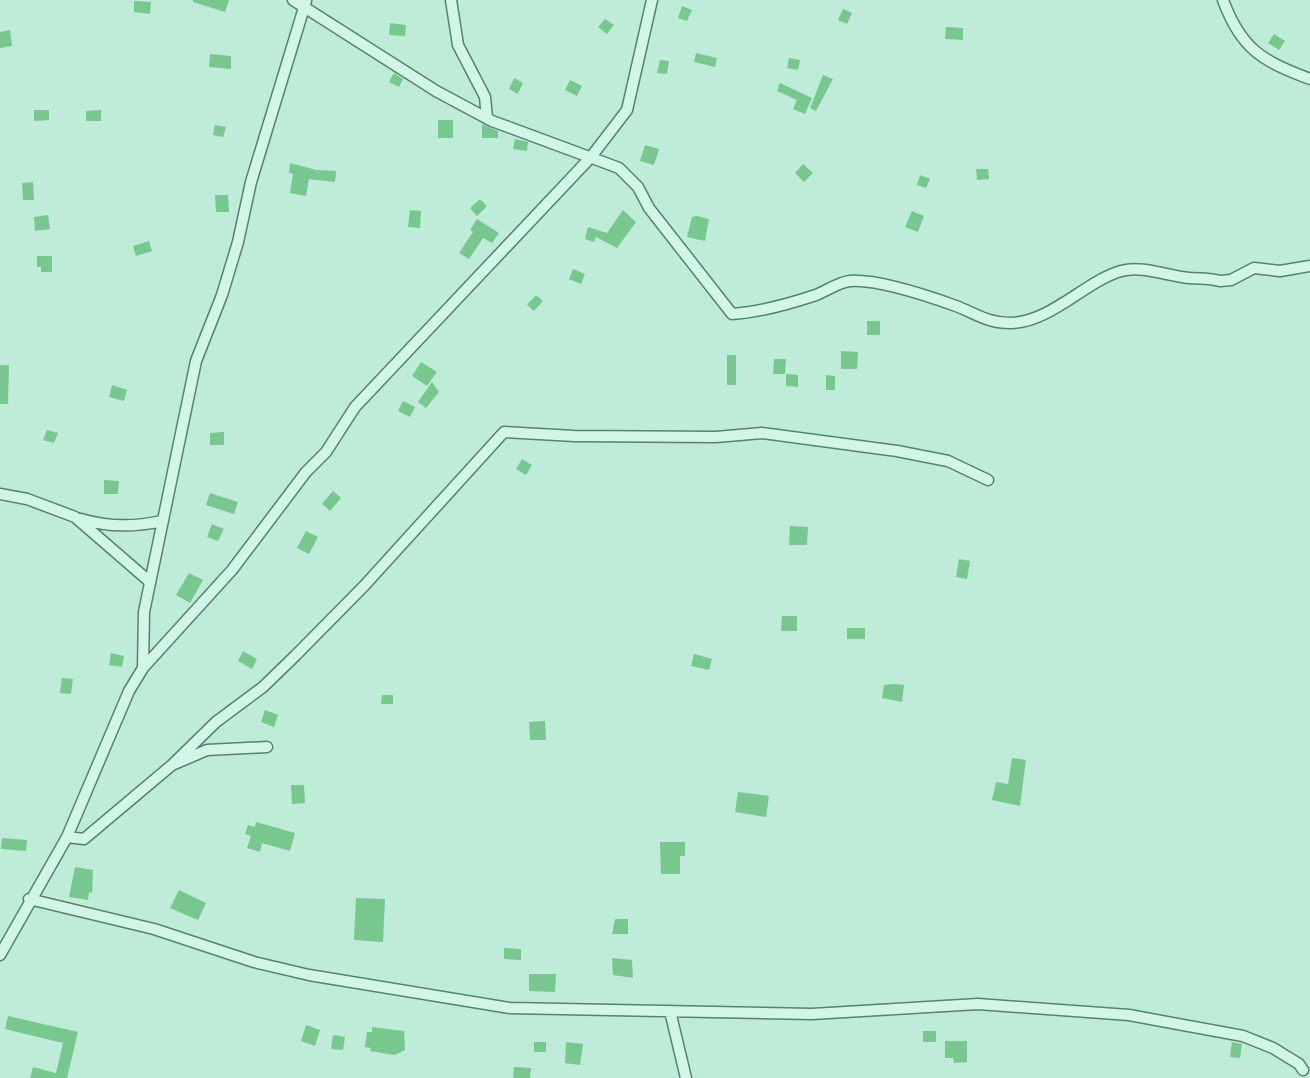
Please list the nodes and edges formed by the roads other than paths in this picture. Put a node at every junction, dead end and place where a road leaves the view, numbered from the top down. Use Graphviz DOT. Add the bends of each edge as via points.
graph roads {
  1 [pos="293,0"];
  2 [pos="452,0"];
  3 [pos="652,0"];
  4 [pos="1223,0"];
  5 [pos="305,3"];
  6 [pos="1310,79"];
  7 [pos="487,118"];
  8 [pos="591,157"];
  9 [pos="1310,266"];
  10 [pos="988,480"];
  11 [pos="0,494"];
  12 [pos="75,517"];
  13 [pos="162,521"];
  14 [pos="150,582"];
  15 [pos="143,668"];
  16 [pos="267,747"];
  17 [pos="172,765"];
  18 [pos="67,837"];
  19 [pos="29,899"];
  20 [pos="0,955"];
  21 [pos="670,1011"];
  22 [pos="1303,1070"];
  23 [pos="686,1078"];
  1 -- 5 [label="street"];
  2 -- 7 [label="street" via="458,45 485,97"];
  3 -- 8 [label="street" via="627,110"];
  4 -- 6 [label="street" via="1242,41 1276,66"];
  5 -- 7 [label="street" via="436,91"];
  5 -- 13 [label="street" via="251,182 238,242 196,361"];
  7 -- 8 [label="street"];
  8 -- 9 [label="street" via="619,168 638,187 649,208 732,314 758,312 849,281 931,298 985,321 1013,323 1076,298 1122,271 1220,281 1254,268 1280,271"];
  8 -- 15 [label="street" via="355,407 326,452 306,472 232,570"];
  10 -- 17 [label="street" via="948,460 762,433 716,437 504,432 296,655"];
  11 -- 12 [label="street" via="27,499"];
  12 -- 13 [label="street" via="107,525"];
  12 -- 14 [label="street"];
  13 -- 14 [label="street"];
  14 -- 15 [label="street" via="144,612"];
  15 -- 18 [label="street" via="129,691"];
  16 -- 17 [label="street" via="207,750"];
  17 -- 18 [label="street" via="84,839"];
  18 -- 19 [label="street"];
  19 -- 20 [label="street"];
  19 -- 21 [label="street" via="154,929 254,962 309,975 510,1008"];
  21 -- 22 [label="street" via="812,1014 978,1004 1129,1015 1255,1040"];
  21 -- 23 [label="street"];
}
